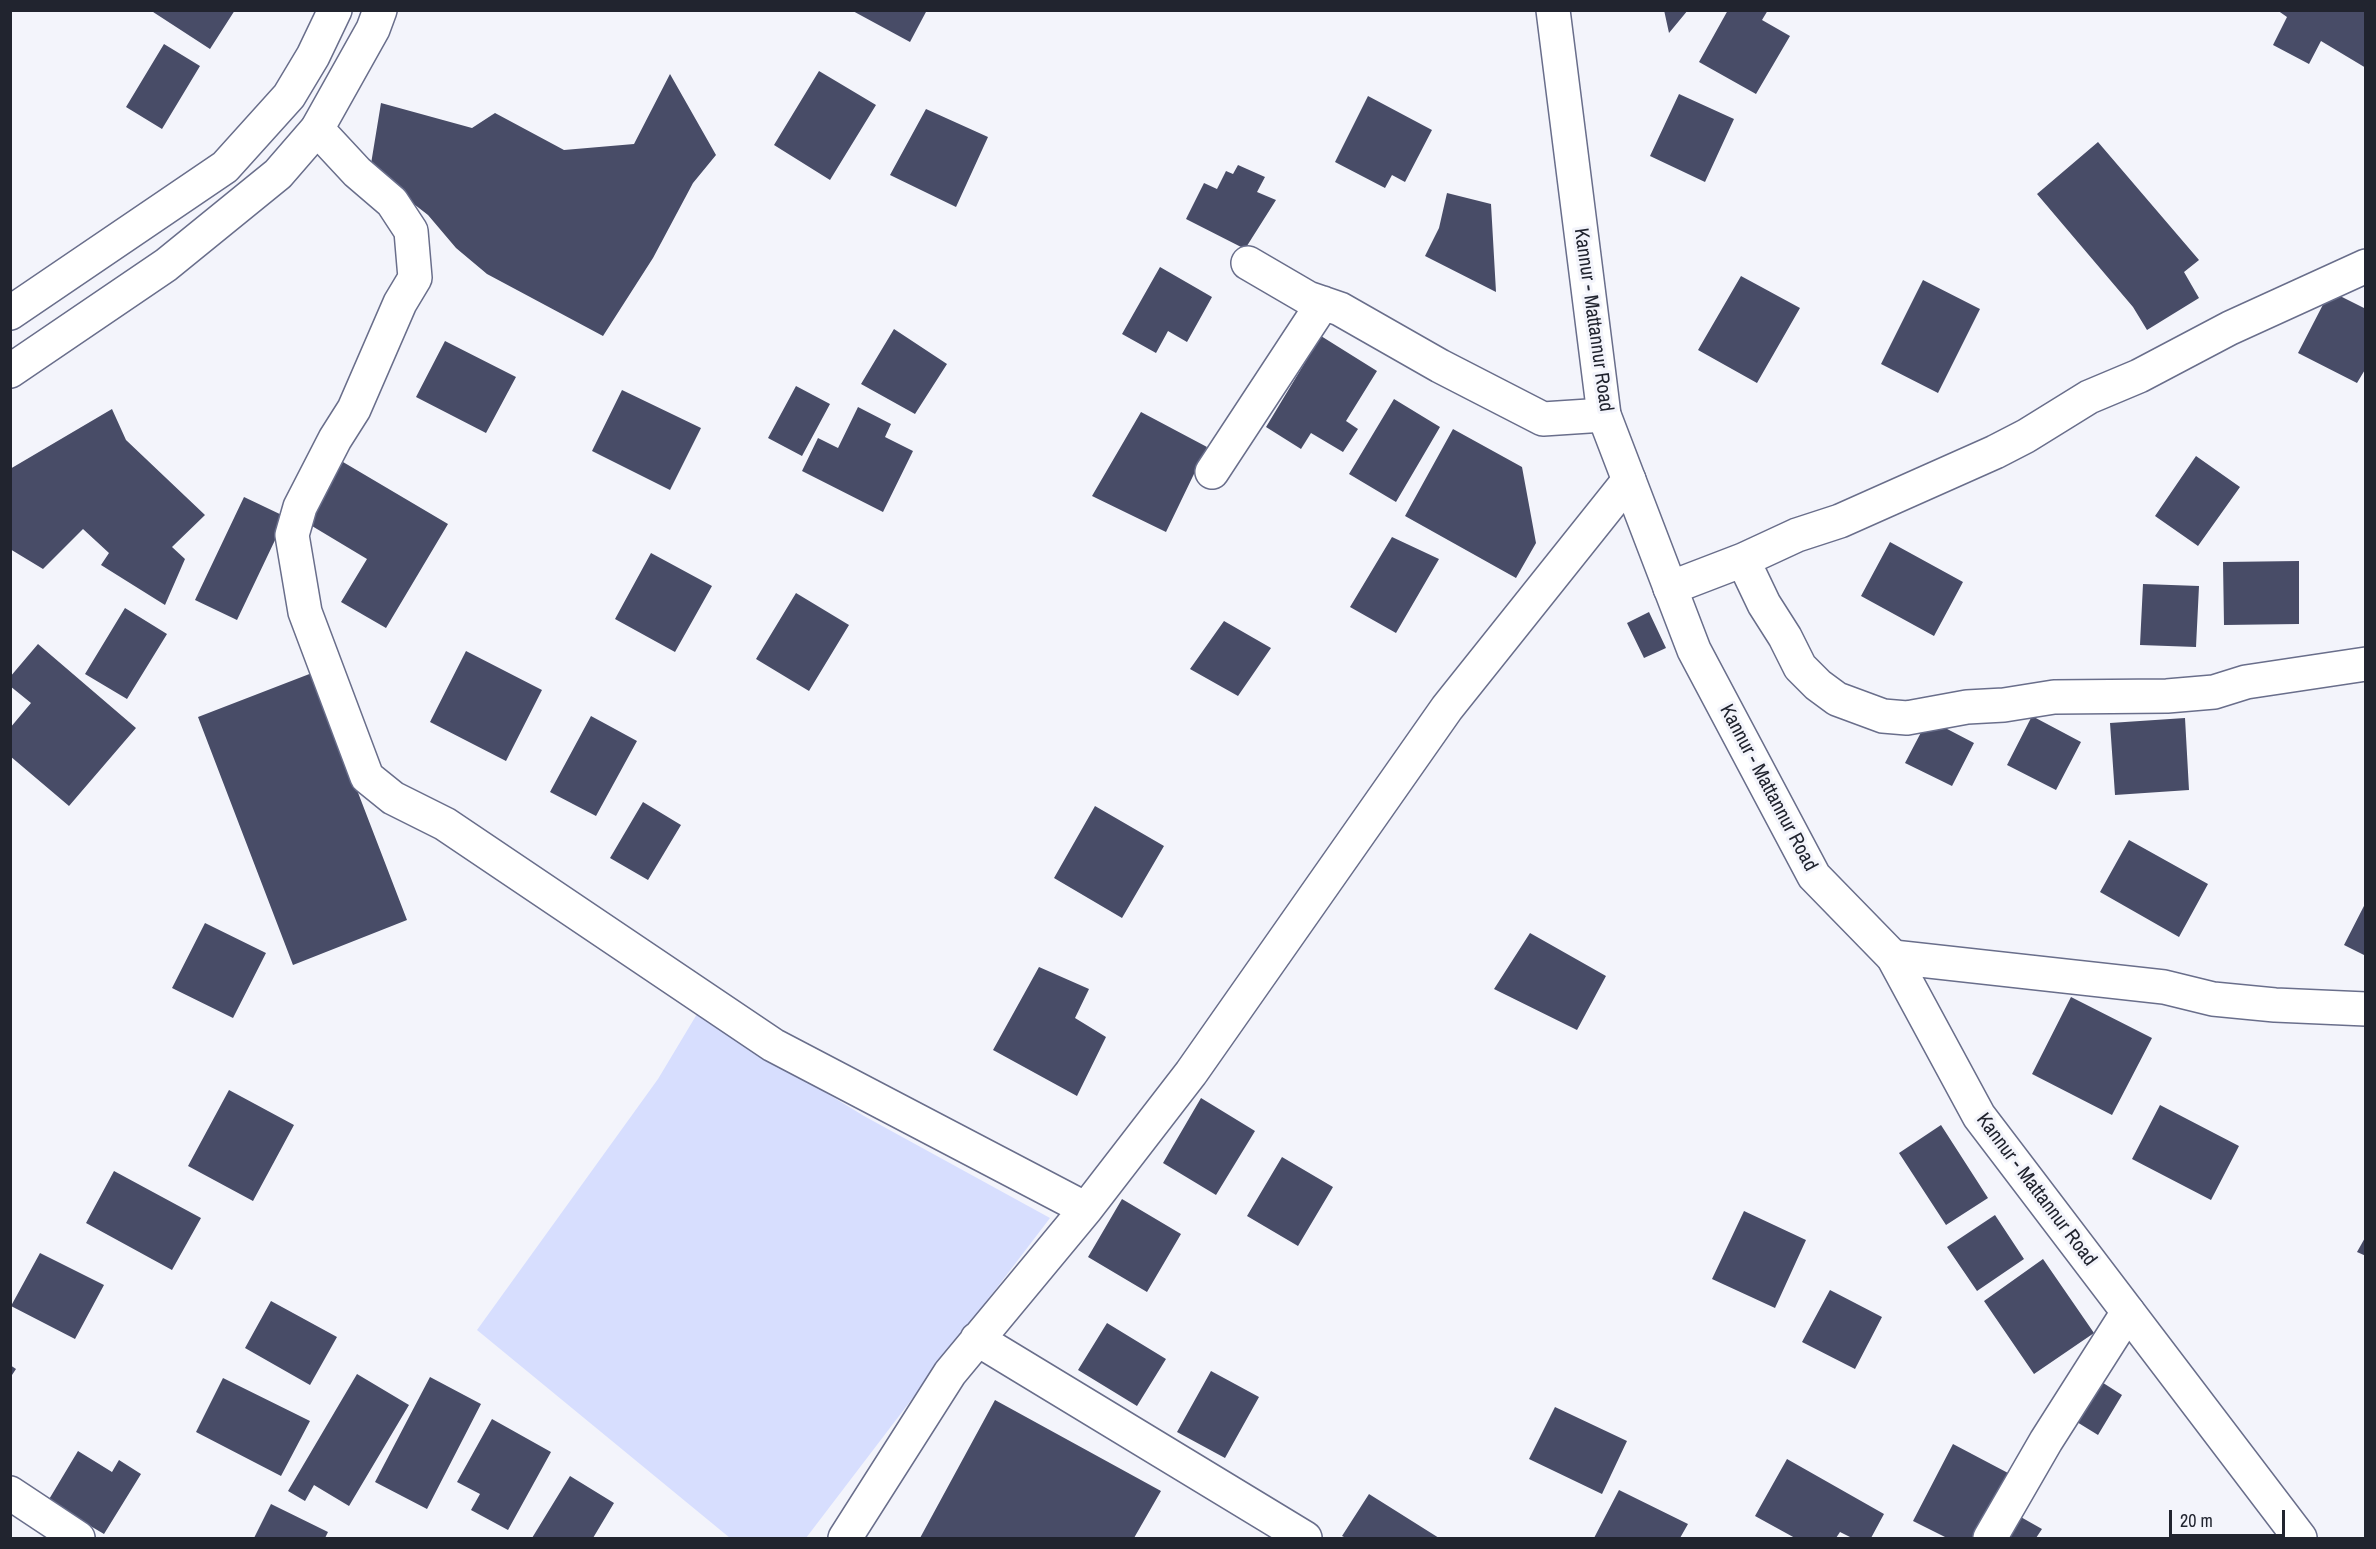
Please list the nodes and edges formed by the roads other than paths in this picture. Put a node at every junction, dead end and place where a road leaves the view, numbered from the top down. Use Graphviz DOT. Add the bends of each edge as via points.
graph roads {
  1 [pos="335,10"];
  2 [pos="380,10"];
  3 [pos="1553,10"];
  4 [pos="317,129"];
  5 [pos="1248,263"];
  6 [pos="2366,266"];
  7 [pos="1323,303"];
  8 [pos="10,313"];
  9 [pos="10,371"];
  10 [pos="1604,415"];
  11 [pos="1212,472"];
  12 [pos="1629,480"];
  13 [pos="1743,560"];
  14 [pos="1670,588"];
  15 [pos="2366,664"];
  16 [pos="1893,957"];
  17 [pos="2366,1009"];
  18 [pos="1086,1209"];
  19 [pos="2128,1312"];
  20 [pos="977,1339"];
  21 [pos="10,1493"];
  22 [pos="78,1539"];
  23 [pos="845,1539"];
  24 [pos="1305,1539"];
  25 [pos="1990,1539"];
  26 [pos="2300,1539"];
  1 -- 8 [label="main road" via="289,96 225,167"];
  2 -- 4 [label="main road"];
  3 -- 10 [label="main road, Kannur - Mattannur Road"];
  4 -- 9 [label="main road" via="278,174 166,265"];
  4 -- 18 [label="main road" via="392,202 411,231 415,278 400,303 354,409 300,507 292,535 304,612 367,777 393,798 445,824 773,1045"];
  5 -- 7 [label="main road"];
  6 -- 13 [label="main road" via="2089,397 1995,452"];
  7 -- 10 [label="main road" via="1543,419"];
  7 -- 11 [label="main road"];
  10 -- 12 [label="main road, Kannur - Mattannur Road"];
  12 -- 14 [label="main road, Kannur - Mattannur Road"];
  12 -- 18 [label="main road" via="1447,708 1191,1073"];
  13 -- 14 [label="main road"];
  13 -- 15 [label="main road" via="1800,667 1837,699 1883,716 1907,718 2054,697 2214,692 2246,682"];
  14 -- 16 [label="main road, Kannur - Mattannur Road" via="1694,650 1814,876"];
  16 -- 17 [label="main road" via="2164,987 2213,999"];
  16 -- 19 [label="main road, Kannur - Mattannur Road" via="1979,1116"];
  18 -- 20 [label="main road"];
  19 -- 25 [label="main road" via="2046,1441"];
  19 -- 26 [label="main road, Kannur - Mattannur Road"];
  20 -- 23 [label="main road" via="950,1373"];
  20 -- 24 [label="main road"];
  21 -- 22 [label="main road"];
}
